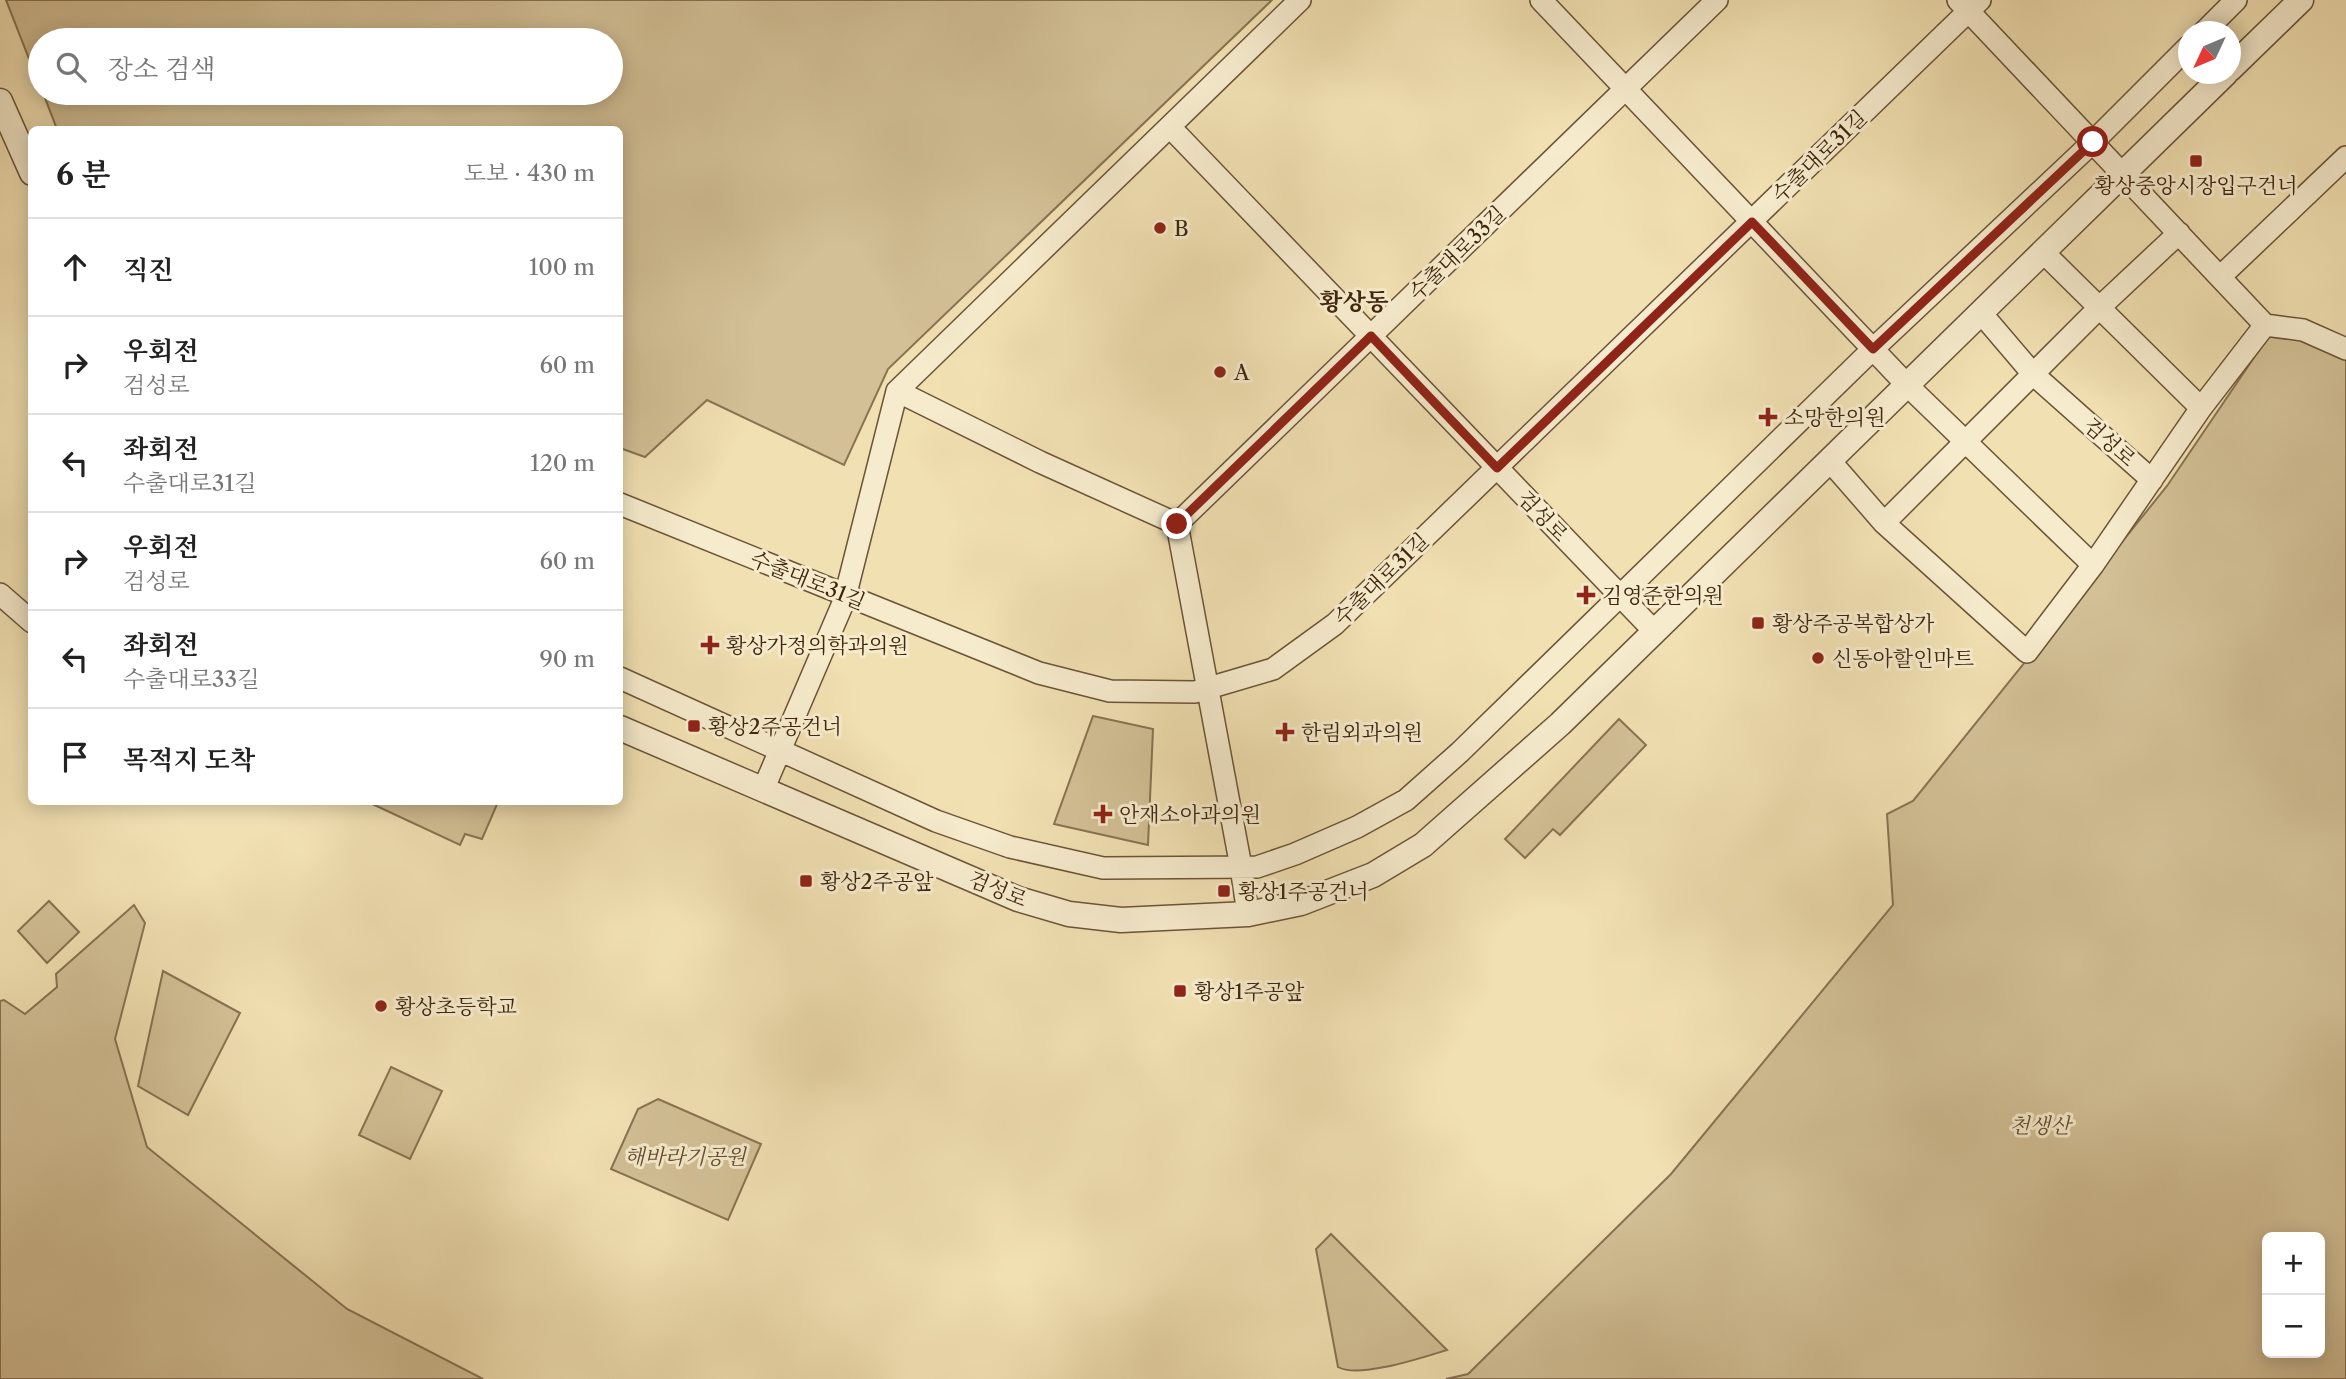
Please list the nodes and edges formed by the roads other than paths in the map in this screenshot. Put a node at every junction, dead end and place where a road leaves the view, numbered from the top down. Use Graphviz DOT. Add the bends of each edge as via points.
graph roads {
  1 [pos="1300,0"];
  2 [pos="1541,0"];
  3 [pos="1717,0"];
  4 [pos="2236,0"];
  5 [pos="2301,0"];
  6 [pos="1969,4"];
  7 [pos="2215,21"];
  8 [pos="2178,58"];
  9 [pos="2241,59"];
  10 [pos="2215,84"];
  11 [pos="1625,89"];
  12 [pos="0,100"];
  13 [pos="1170,127"];
  14 [pos="2093,142"];
  15 [pos="2346,157"];
  16 [pos="28,164"];
  17 [pos="2123,174"];
  18 [pos="1752,222"];
  19 [pos="2179,233"];
  20 [pos="2043,252"];
  21 [pos="2220,277"];
  22 [pos="2100,307"];
  23 [pos="1981,313"];
  24 [pos="2265,325"];
  25 [pos="1371,336"];
  26 [pos="1873,349"];
  27 [pos="2346,349"];
  28 [pos="2033,374"];
  29 [pos="1907,385"];
  30 [pos="897,391"];
  31 [pos="2201,408"];
  32 [pos="1964,442"];
  33 [pos="1830,461"];
  34 [pos="1497,468"];
  35 [pos="2152,480"];
  36 [pos="623,505"];
  37 [pos="1884,523"];
  38 [pos="1177,524"];
  39 [pos="2093,565"];
  40 [pos="0,594"];
  41 [pos="845,595"];
  42 [pos="1620,596"];
  43 [pos="28,618"];
  44 [pos="1655,632"];
  45 [pos="623,679"];
  46 [pos="1207,688"];
  47 [pos="623,729"];
  48 [pos="779,752"];
  49 [pos="763,790"];
  50 [pos="1241,867"];
  51 [pos="1248,914"];
  1 -- 13 [label="street"];
  2 -- 11 [label="street"];
  3 -- 11 [label="street, 수출대로33길"];
  4 -- 7 [label="street"];
  5 -- 9 [label="street"];
  6 -- 14 [label="street"];
  6 -- 18 [label="street, 수출대로31길"];
  8 -- 14 [label="street"];
  10 -- 17 [label="street, 검성로"];
  11 -- 18 [label="street"];
  11 -- 25 [label="street, 수출대로33길"];
  12 -- 16 [label="street"];
  13 -- 25 [label="street, 검성로"];
  13 -- 30 [label="street"];
  14 -- 17 [label="street"];
  14 -- 26 [label="street"];
  15 -- 21 [label="street"];
  17 -- 19 [label="street"];
  17 -- 20 [label="street, 검성로"];
  18 -- 26 [label="street"];
  18 -- 34 [label="street, 수출대로31길"];
  19 -- 21 [label="street"];
  19 -- 22 [label="street"];
  20 -- 22 [label="street"];
  20 -- 23 [label="street, 검성로"];
  21 -- 24 [label="street"];
  22 -- 28 [label="street"];
  22 -- 31 [label="street"];
  23 -- 28 [label="street, 검성로"];
  23 -- 29 [label="street, 검성로"];
  24 -- 27 [label="street" via="2302,330"];
  24 -- 31 [label="street, 검성로"];
  25 -- 34 [label="street, 검성로"];
  25 -- 38 [label="street, 수출대로33길"];
  26 -- 29 [label="street"];
  26 -- 42 [label="street"];
  28 -- 32 [label="street"];
  28 -- 35 [label="street, 검성로"];
  29 -- 32 [label="street"];
  29 -- 33 [label="street, 검성로"];
  30 -- 38 [label="street"];
  30 -- 41 [label="street"];
  31 -- 35 [label="street, 검성로"];
  32 -- 37 [label="street"];
  32 -- 39 [label="street"];
  33 -- 37 [label="street, 검성로"];
  33 -- 44 [label="street, 검성로"];
  34 -- 42 [label="street, 검성로"];
  34 -- 46 [label="street, 수출대로31길" via="1335,624 1273,669"];
  35 -- 39 [label="street, 검성로"];
  36 -- 41 [label="street, 수출대로31길"];
  37 -- 39 [label="street, 검성로" via="2027,652"];
  38 -- 46 [label="street"];
  40 -- 43 [label="street"];
  41 -- 46 [label="street, 수출대로31길" via="1039,673 1110,691 1195,692"];
  41 -- 48 [label="street"];
  42 -- 44 [label="street, 검성로"];
  42 -- 50 [label="street" via="1406,800 1295,854 1257,867"];
  44 -- 51 [label="street, 검성로" via="1560,724 1423,845 1373,875 1301,903"];
  45 -- 48 [label="street"];
  46 -- 50 [label="street"];
  47 -- 49 [label="street, 검성로"];
  48 -- 49 [label="street"];
  48 -- 50 [label="street" via="936,821 1010,847 1103,868"];
  49 -- 51 [label="street, 검성로" via="1018,899 1069,914 1121,920"];
  50 -- 51 [label="street"];
}
